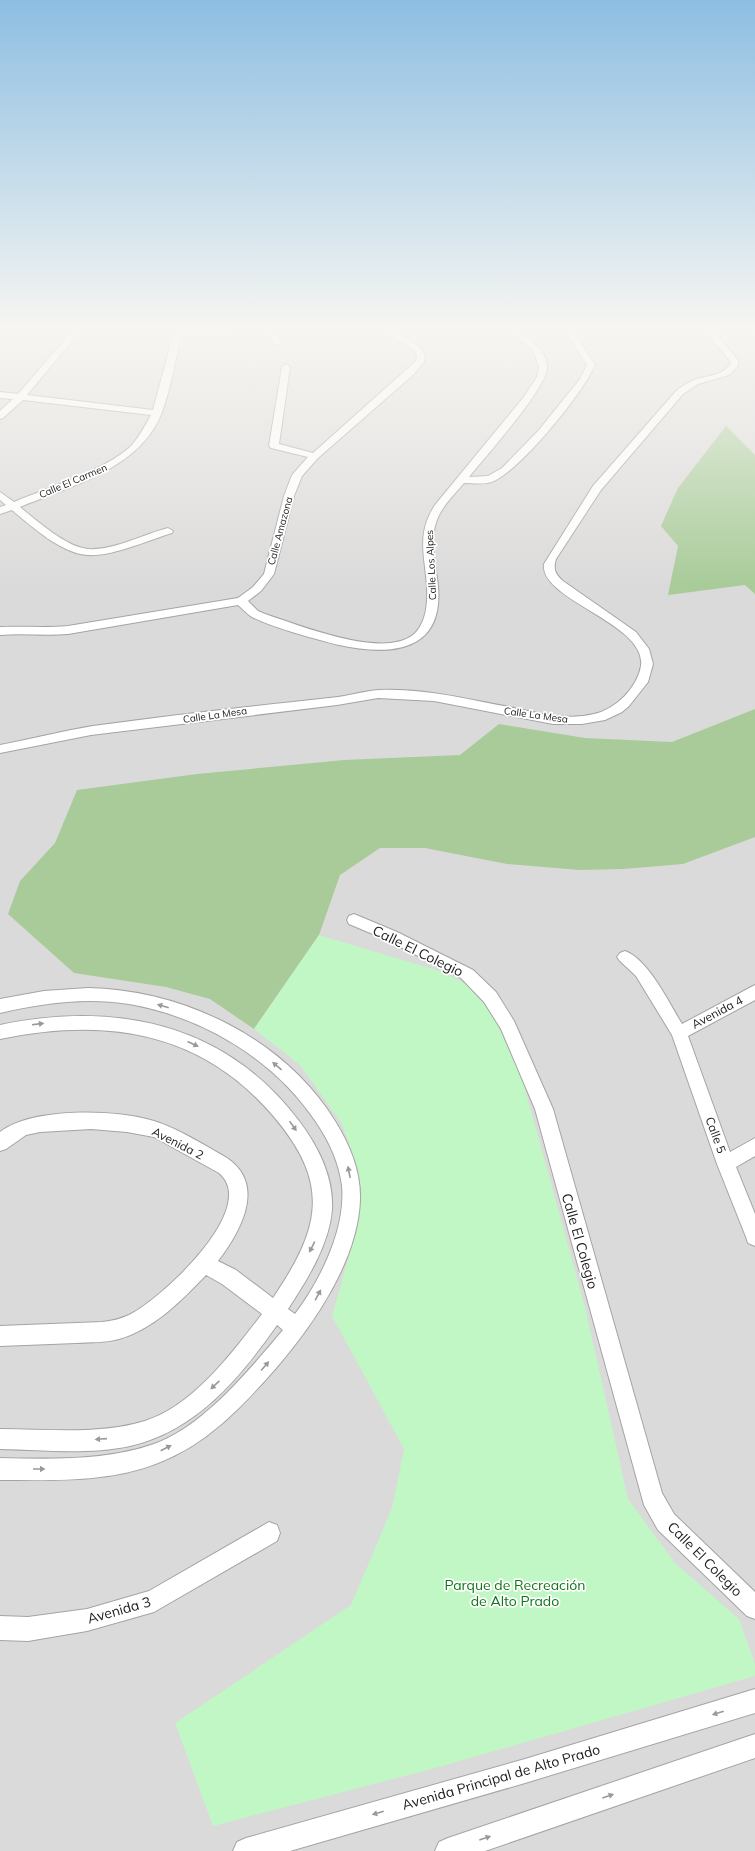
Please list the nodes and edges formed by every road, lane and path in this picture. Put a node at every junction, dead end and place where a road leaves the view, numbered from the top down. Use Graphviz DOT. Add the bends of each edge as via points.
graph roads {
  1 [pos="156,414"];
  2 [pos="279,414"];
  3 [pos="363,414"];
  4 [pos="514,414"];
  5 [pos="556,414"];
  6 [pos="661,414"];
  7 [pos="315,456"];
  8 [pos="461,480"];
  9 [pos="0,495"];
  10 [pos="12,505"];
  11 [pos="0,511"];
  12 [pos="168,531"];
  13 [pos="241,601"];
  14 [pos="0,631"];
  15 [pos="0,749"];
  16 [pos="354,920"];
  17 [pos="625,957"];
  18 [pos="755,992"];
  19 [pos="0,1006"];
  20 [pos="0,1032"];
  21 [pos="679,1033"];
  22 [pos="0,1143"];
  23 [pos="755,1146"];
  24 [pos="726,1164"];
  25 [pos="755,1237"];
  26 [pos="205,1264"];
  27 [pos="276,1312"];
  28 [pos="297,1328"];
  29 [pos="0,1336"];
  30 [pos="0,1439"];
  31 [pos="0,1469"];
  32 [pos="268,1533"];
  33 [pos="755,1608"];
  34 [pos="0,1628"];
  35 [pos="755,1702"];
  36 [pos="755,1746"];
  37 [pos="246,1851"];
  38 [pos="448,1851"];
  1 -- 10 [label="street, Calle El Carmen" via="142,440 117,461 101,470"];
  2 -- 7 [label="street" via="274,446"];
  3 -- 7 [label="street, Calle Amazona"];
  4 -- 8 [label="street, Calle Los Alpes"];
  5 -- 8 [label="street" via="505,470 490,479"];
  6 -- 15 [label="street, Calle La Mesa" via="597,488 551,559 549,569 559,584 634,636 645,653 648,664 640,686 624,704 610,714 591,719 559,720 434,697 378,694 91,731"];
  7 -- 13 [label="street, Calle Amazona" via="297,475 293,484 269,574 257,589"];
  8 -- 13 [label="street, Calle Los Alpes" via="439,507 430,523 428,540 433,609 428,626 415,640 405,645 385,647 363,646 325,638 254,613"];
  9 -- 10 [label="street"];
  10 -- 11 [label="street, Calle El Carmen"];
  10 -- 12 [label="street" via="27,518 78,551 100,551"];
  13 -- 14 [label="street, Calle Amazona" via="68,630"];
  16 -- 33 [label="street, Calle El Colegio" via="467,974 490,997 508,1026 544,1109 652,1497 666,1522"];
  17 -- 21 [label="street, Calle 5" via="641,972"];
  18 -- 21 [label="street, Avenida 4"];
  28 -- 19 [label="street, one-way" via="311,1308 341,1246 352,1190 342,1150 321,1114 299,1087 263,1053 238,1037 196,1017 144,1001 119,996 92,995 32,999"];
  20 -- 27 [label="street, one-way" via="58,1022 98,1023 154,1031 207,1051 243,1075 275,1103 310,1151 322,1184 323,1201 316,1239 291,1289"];
  21 -- 24 [label="street, Calle 5"];
  22 -- 26 [label="street, Avenida 2" via="15,1130 28,1126 59,1123 127,1124 154,1129 223,1166 236,1178 239,1194 237,1210 227,1231"];
  23 -- 24 [label="street"];
  24 -- 25 [label="street, Calle 5"];
  26 -- 27 [label="street" via="229,1277"];
  26 -- 29 [label="street, Avenida 2" via="156,1309 122,1329"];
  27 -- 28 [label="street"];
  27 -- 30 [label="street, one-way" via="244,1354 215,1385 180,1414 162,1424 124,1437"];
  31 -- 28 [label="street, one-way" via="76,1469 126,1462 157,1453 190,1436 219,1413 249,1384"];
  32 -- 34 [label="street, Avenida 3" via="154,1601 88,1620 28,1629"];
  35 -- 37 [label="street, Avenida Principal de Alto Prado, one-way"];
  38 -- 36 [label="street, one-way"];
}
